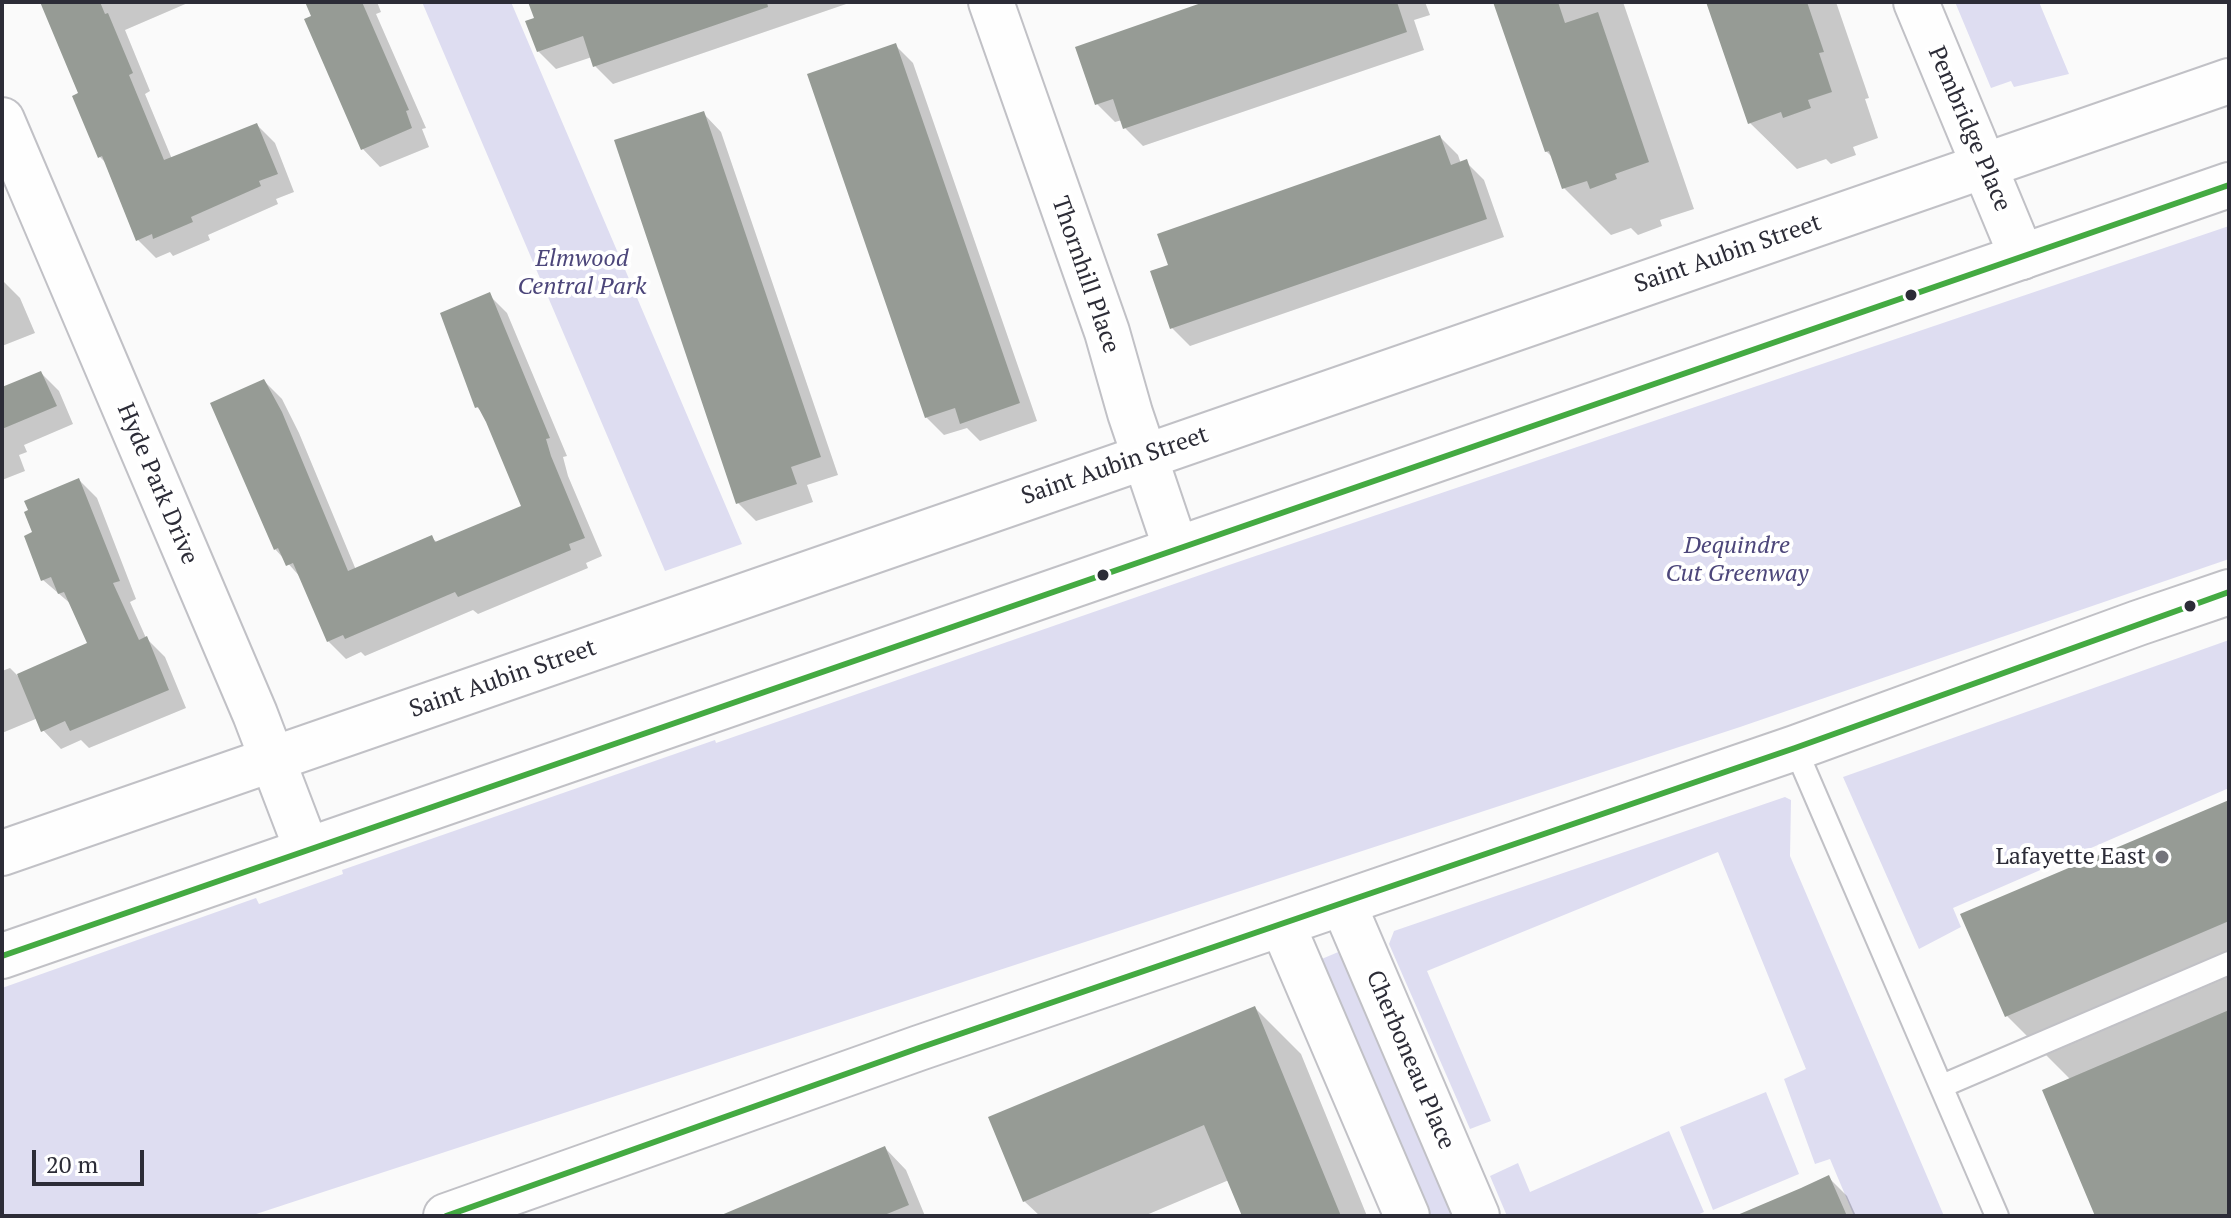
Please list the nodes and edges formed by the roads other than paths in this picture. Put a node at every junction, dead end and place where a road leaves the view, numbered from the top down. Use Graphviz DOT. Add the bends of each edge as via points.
graph roads {
  1 [pos="991,2"];
  2 [pos="1916,2"];
  3 [pos="2229,81"];
  4 [pos="2,120"];
  5 [pos="1985,165"];
  6 [pos="2229,185"];
  7 [pos="2022,257"];
  8 [pos="1145,456"];
  9 [pos="1176,549"];
  10 [pos="2229,592"];
  11 [pos="1795,748"];
  12 [pos="273,759"];
  13 [pos="307,850"];
  14 [pos="2,853"];
  15 [pos="1343,903"];
  16 [pos="1282,924"];
  17 [pos="2,956"];
  18 [pos="2229,963"];
  19 [pos="1942,1086"];
  20 [pos="511,1206"];
  21 [pos="446,1216"];
  22 [pos="1407,1216"];
  23 [pos="1477,1216"];
  24 [pos="1997,1216"];
  1 -- 8 [label="main road, Thornhill Place"];
  2 -- 5 [label="main road, Pembridge Place"];
  3 -- 5 [label="main road, Saint Aubin Street"];
  4 -- 12 [label="main road, Hyde Park Drive"];
  5 -- 7 [label="main road, Pembridge Place"];
  5 -- 8 [label="main road, Saint Aubin Street"];
  6 -- 7 [label="main road"];
  7 -- 9 [label="main road"];
  8 -- 9 [label="main road, Thornhill Place"];
  8 -- 12 [label="main road, Saint Aubin Street"];
  9 -- 13 [label="main road"];
  10 -- 11 [label="main road"];
  11 -- 15 [label="main road"];
  11 -- 19 [label="lane"];
  12 -- 13 [label="main road, Hyde Park Drive"];
  12 -- 14 [label="main road, Saint Aubin Street"];
  13 -- 17 [label="main road"];
  15 -- 16 [label="main road"];
  15 -- 23 [label="main road, Cherboneau Place"];
  16 -- 20 [label="main road" via="905,1053"];
  16 -- 22 [label="main road"];
  18 -- 19 [label="lane"];
  19 -- 24 [label="lane"];
  20 -- 21 [label="main road"];
}
